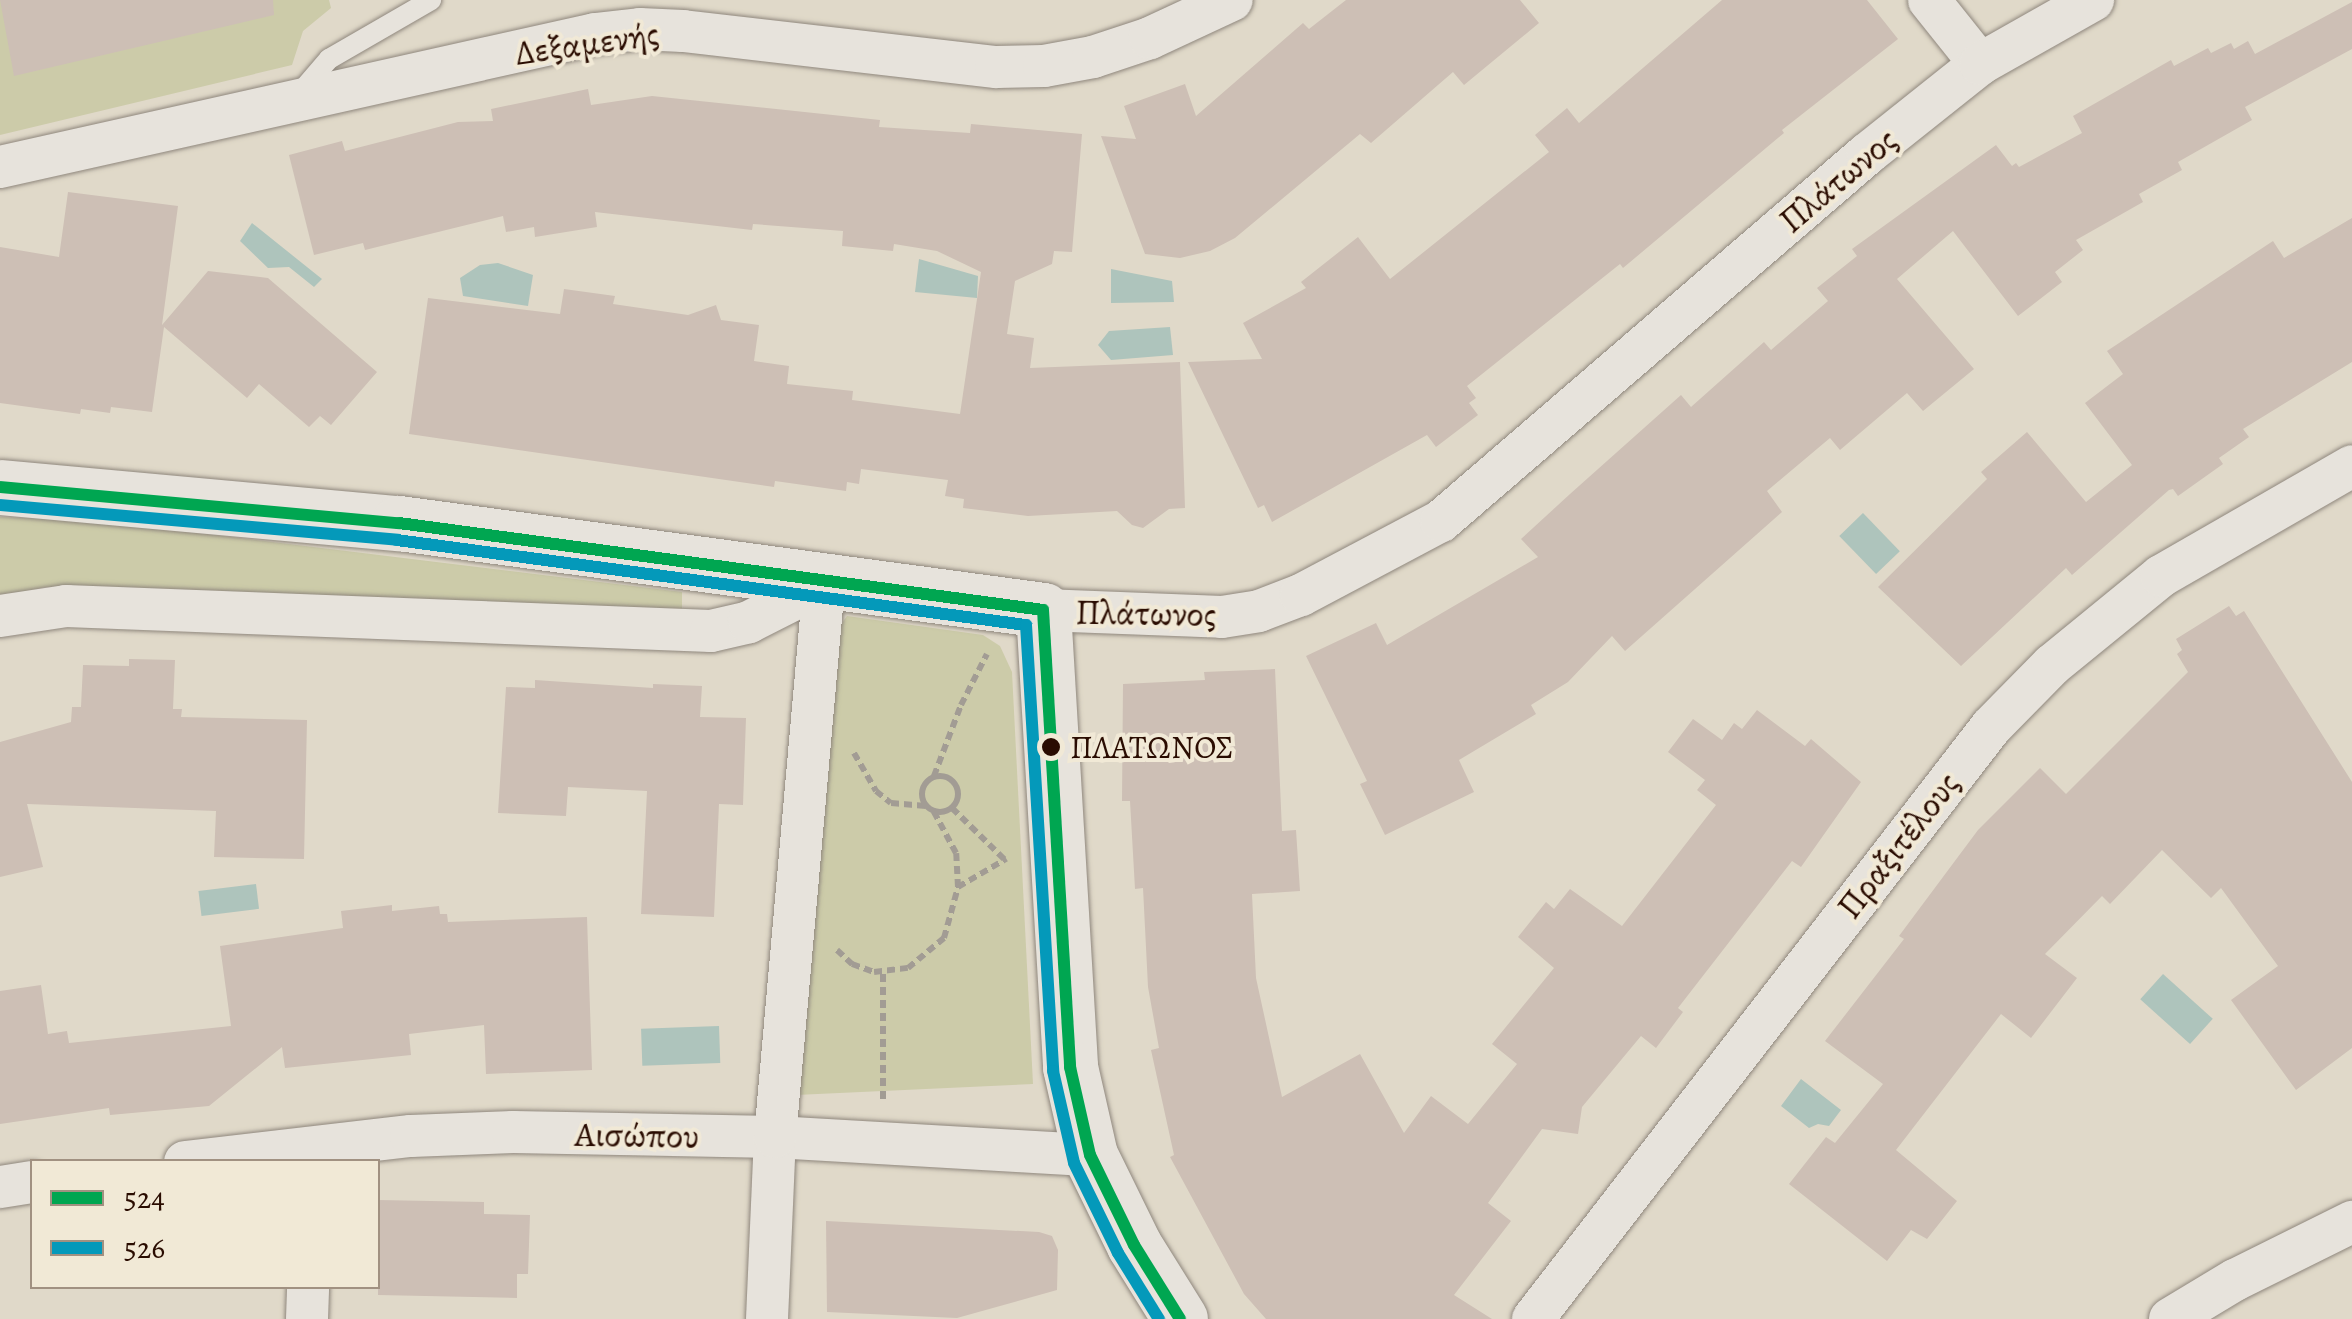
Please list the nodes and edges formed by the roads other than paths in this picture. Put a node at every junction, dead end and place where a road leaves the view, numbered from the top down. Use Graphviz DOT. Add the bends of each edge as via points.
graph roads {
  1 [pos="431,0"];
  2 [pos="1232,0"];
  3 [pos="1928,0"];
  4 [pos="2093,0"];
  5 [pos="1980,64"];
  6 [pos="293,100"];
  7 [pos="0,167"];
  8 [pos="2352,466"];
  9 [pos="2,488"];
  10 [pos="824,584"];
  11 [pos="1033,609"];
  12 [pos="0,616"];
  13 [pos="775,1137"];
  14 [pos="312,1154"];
  15 [pos="1090,1155"];
  16 [pos="233,1159"];
  17 [pos="30,1182"];
  18 [pos="0,1187"];
  19 [pos="2352,1222"];
  20 [pos="308,1289"];
  21 [pos="307,1319"];
  22 [pos="766,1319"];
  23 [pos="1180,1319"];
  24 [pos="1534,1319"];
  25 [pos="2170,1319"];
  1 -- 6 [label="lane" via="329,60"];
  2 -- 6 [label="street, Δεξαμενής" via="1150,38 1044,66 640,28"];
  3 -- 5 [label="street"];
  4 -- 5 [label="street, Πλάτωνος"];
  5 -- 11 [label="street, Πλάτωνος" via="1441,520 1259,611 1222,617"];
  6 -- 7 [label="street, Δεξαμενής"];
  8 -- 24 [label="street, Πραξιτέλους" via="2161,576 2052,664 1991,726"];
  9 -- 10 [label="street, Πλάτωνος" via="399,523"];
  10 -- 11 [label="street, Πλάτωνος"];
  10 -- 12 [label="street" via="749,622 712,631 66,606"];
  10 -- 13 [label="street"];
  11 -- 15 [label="street" via="1070,1067"];
  13 -- 14 [label="street, Αισώπου" via="513,1132 411,1136"];
  13 -- 15 [label="street, Αισώπου"];
  13 -- 22 [label="street"];
  14 -- 16 [label="street, Αισώπου"];
  15 -- 23 [label="street"];
  17 -- 18 [label="street"];
  19 -- 25 [label="street"];
  20 -- 21 [label="street"];
}
